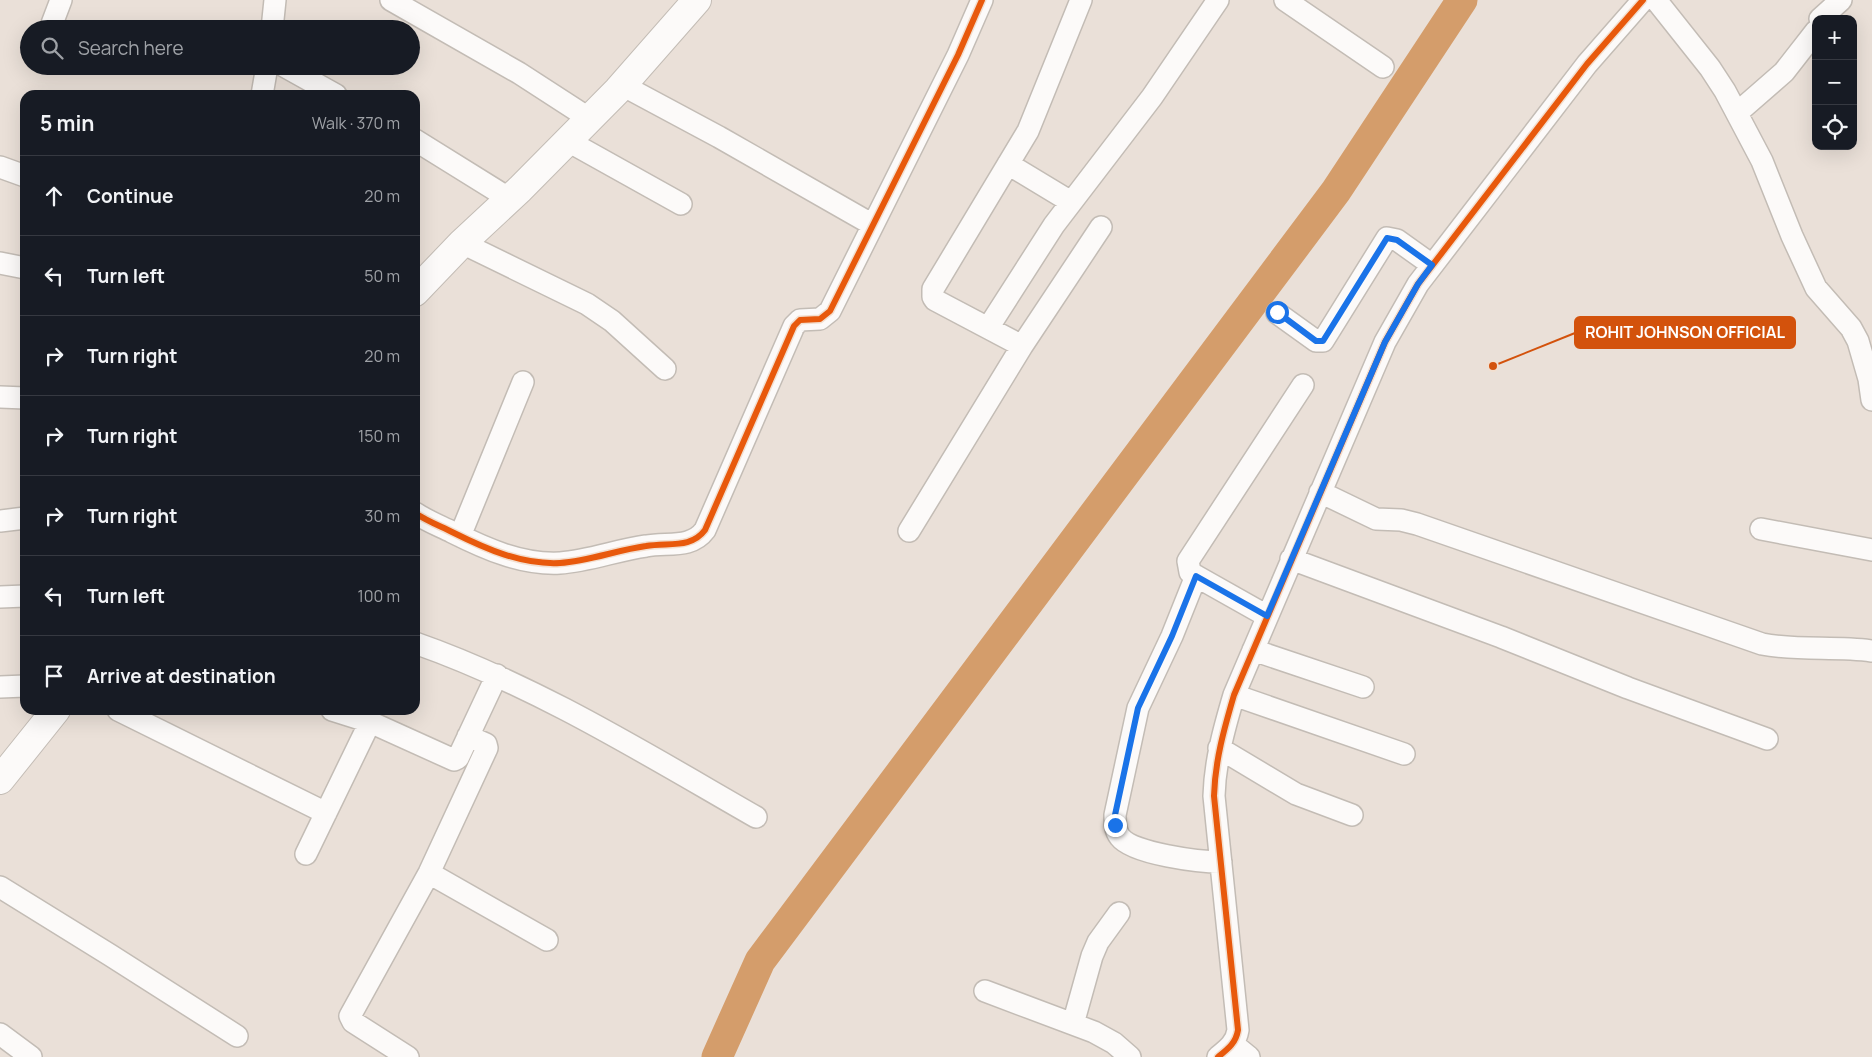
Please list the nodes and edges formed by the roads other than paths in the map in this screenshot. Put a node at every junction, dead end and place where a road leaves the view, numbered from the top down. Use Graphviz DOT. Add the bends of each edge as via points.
graph roads {
  1 [pos="61,0"];
  2 [pos="275,0"];
  3 [pos="391,0"];
  4 [pos="697,0"];
  5 [pos="982,0"];
  6 [pos="1081,0"];
  7 [pos="1218,0"];
  8 [pos="1285,0"];
  9 [pos="1643,0"];
  10 [pos="1656,0"];
  11 [pos="1841,0"];
  12 [pos="1824,15"];
  13 [pos="53,20"];
  14 [pos="273,20"];
  15 [pos="1812,36"];
  16 [pos="1383,67"];
  17 [pos="265,75"];
  18 [pos="300,75"];
  19 [pos="622,85"];
  20 [pos="263,90"];
  21 [pos="327,90"];
  22 [pos="1737,113"];
  23 [pos="590,119"];
  24 [pos="568,141"];
  25 [pos="420,143"];
  26 [pos="1008,164"];
  27 [pos="0,167"];
  28 [pos="20,174"];
  29 [pos="510,199"];
  30 [pos="1071,202"];
  31 [pos="681,204"];
  32 [pos="873,224"];
  33 [pos="1101,227"];
  34 [pos="462,243"];
  35 [pos="0,263"];
  36 [pos="1432,265"];
  37 [pos="20,267"];
  38 [pos="420,287"];
  39 [pos="1277,312"];
  40 [pos="988,328"];
  41 [pos="1865,336"];
  42 [pos="1022,346"];
  43 [pos="665,369"];
  44 [pos="523,382"];
  45 [pos="1303,385"];
  46 [pos="0,397"];
  47 [pos="20,398"];
  48 [pos="1872,400"];
  49 [pos="1320,492"];
  50 [pos="420,516"];
  51 [pos="20,519"];
  52 [pos="0,521"];
  53 [pos="1761,529"];
  54 [pos="909,531"];
  55 [pos="460,536"];
  56 [pos="1872,550"];
  57 [pos="1291,559"];
  58 [pos="1196,576"];
  59 [pos="20,596"];
  60 [pos="0,597"];
  61 [pos="1267,616"];
  62 [pos="420,645"];
  63 [pos="1253,650"];
  64 [pos="1872,651"];
  65 [pos="497,676"];
  66 [pos="20,686"];
  67 [pos="0,687"];
  68 [pos="1363,687"];
  69 [pos="1234,695"];
  70 [pos="52,715"];
  71 [pos="128,715"];
  72 [pos="348,715"];
  73 [pos="370,722"];
  74 [pos="468,736"];
  75 [pos="1768,739"];
  76 [pos="1219,748"];
  77 [pos="1404,754"];
  78 [pos="0,780"];
  79 [pos="326,813"];
  80 [pos="1352,815"];
  81 [pos="756,816"];
  82 [pos="306,854"];
  83 [pos="1221,862"];
  84 [pos="429,873"];
  85 [pos="0,887"];
  86 [pos="1119,913"];
  87 [pos="546,940"];
  88 [pos="985,991"];
  89 [pos="1073,1024"];
  90 [pos="0,1034"];
  91 [pos="236,1036"];
  92 [pos="1234,1053"];
  93 [pos="31,1057"];
  94 [pos="408,1057"];
  95 [pos="1130,1057"];
  1 -- 13 [label="street"];
  2 -- 14 [label="street"];
  3 -- 23 [label="street" via="519,73"];
  4 -- 19 [label="main road"];
  5 -- 32 [label="street"];
  6 -- 26 [label="street" via="1028,131"];
  7 -- 30 [label="street" via="1152,98"];
  8 -- 16 [label="street"];
  9 -- 36 [label="street" via="1587,64"];
  10 -- 22 [label="street" via="1710,68"];
  11 -- 12 [label="street"];
  15 -- 22 [label="street" via="1784,72"];
  17 -- 20 [label="street"];
  18 -- 21 [label="street"];
  19 -- 23 [label="main road"];
  19 -- 32 [label="street"];
  22 -- 41 [label="street" via="1762,161 1816,288 1851,328"];
  23 -- 24 [label="main road"];
  24 -- 29 [label="main road"];
  24 -- 31 [label="street"];
  25 -- 29 [label="street"];
  26 -- 30 [label="street"];
  26 -- 40 [label="street" via="932,293 935,300"];
  27 -- 28 [label="street"];
  29 -- 34 [label="main road"];
  30 -- 40 [label="street" via="1033,255"];
  32 -- 55 [label="street" via="830,311 820,319 796,323 705,530 696,540 631,548 562,563 542,563 509,556"];
  33 -- 42 [label="street"];
  34 -- 38 [label="main road"];
  34 -- 43 [label="street" via="587,304 612,320"];
  35 -- 37 [label="street"];
  36 -- 39 [label="street" via="1397,240 1387,238 1323,341 1316,341"];
  36 -- 49 [label="street" via="1385,342"];
  40 -- 42 [label="street"];
  41 -- 48 [label="street"];
  42 -- 54 [label="street"];
  44 -- 55 [label="street"];
  45 -- 58 [label="street" via="1190,556 1189,568"];
  46 -- 47 [label="street"];
  49 -- 57 [label="street"];
  49 -- 64 [label="street" via="1376,519 1417,524 1762,644"];
  50 -- 55 [label="street"];
  51 -- 52 [label="street"];
  53 -- 56 [label="street"];
  57 -- 61 [label="street"];
  57 -- 75 [label="street"];
  58 -- 61 [label="street"];
  58 -- 83 [label="street" via="1138,708 1115,825 1121,839 1130,844 1187,860"];
  59 -- 60 [label="street"];
  61 -- 63 [label="street"];
  62 -- 65 [label="street"];
  63 -- 68 [label="street"];
  63 -- 69 [label="street"];
  65 -- 74 [label="street"];
  65 -- 81 [label="street" via="610,733"];
  66 -- 67 [label="street"];
  69 -- 76 [label="street"];
  69 -- 77 [label="street"];
  70 -- 78 [label="main road"];
  71 -- 79 [label="street"];
  72 -- 73 [label="street"];
  73 -- 74 [label="street" via="454,760"];
  73 -- 79 [label="street"];
  74 -- 84 [label="street" via="486,744 487,748"];
  76 -- 80 [label="street" via="1296,794"];
  76 -- 83 [label="street" via="1214,796"];
  79 -- 82 [label="street"];
  83 -- 92 [label="street" via="1238,1030"];
  84 -- 87 [label="street"];
  84 -- 94 [label="street" via="350,1016 353,1022"];
  85 -- 91 [label="street"];
  86 -- 89 [label="street" via="1092,956"];
  88 -- 89 [label="street"];
  89 -- 95 [label="street" via="1104,1037"];
  90 -- 93 [label="street"];
}
